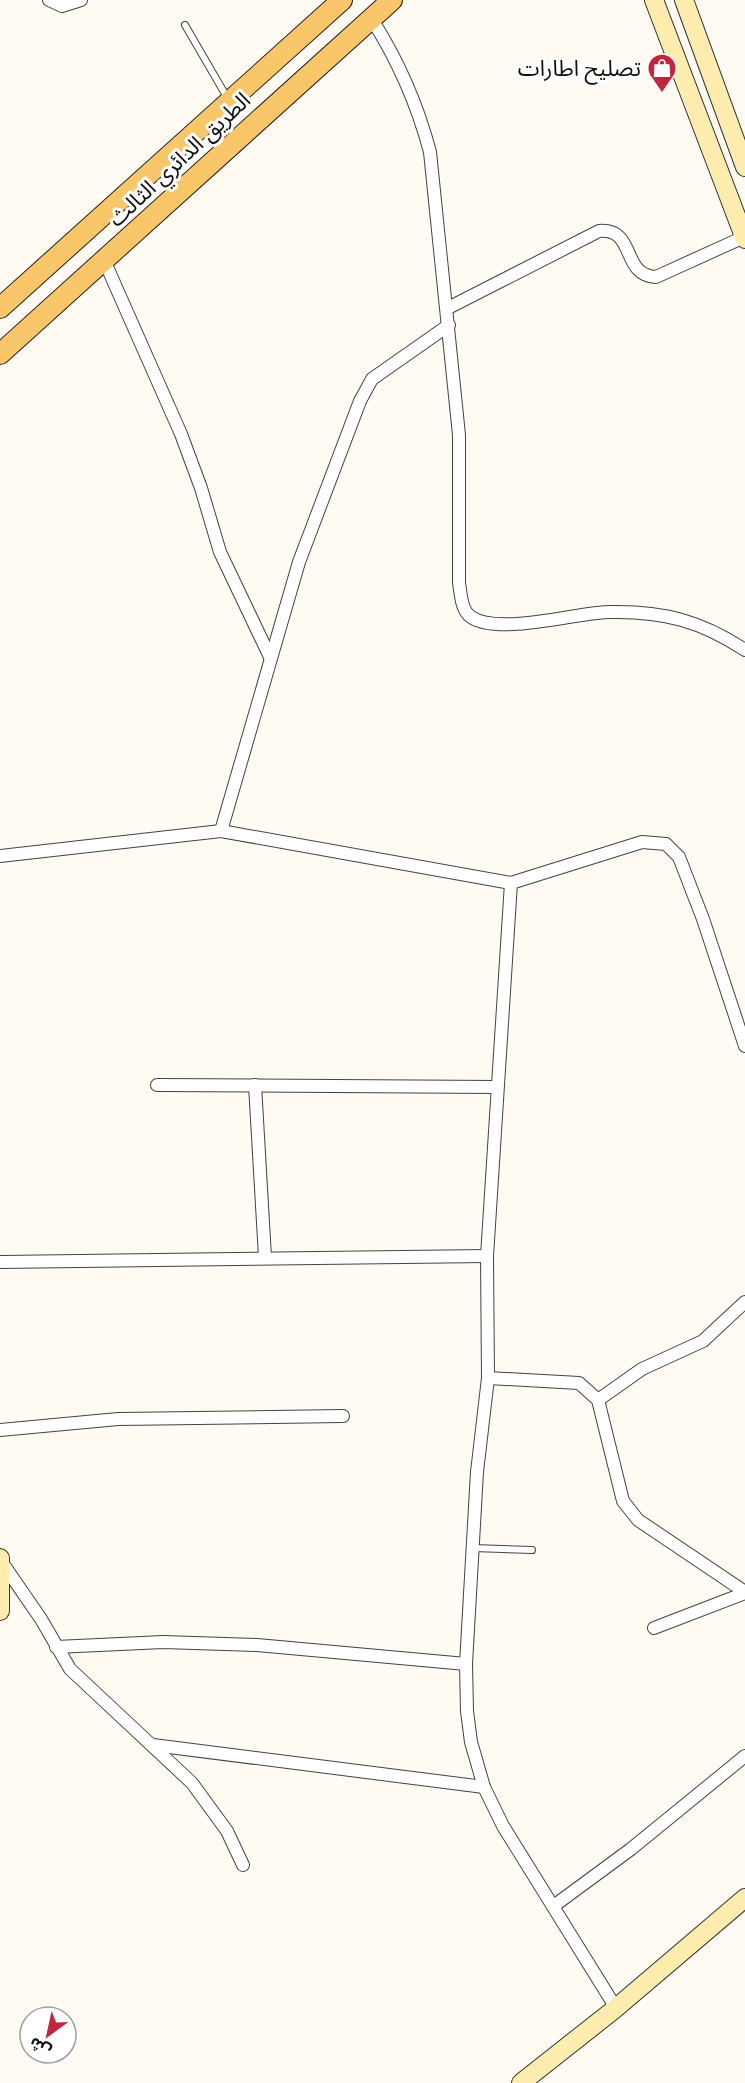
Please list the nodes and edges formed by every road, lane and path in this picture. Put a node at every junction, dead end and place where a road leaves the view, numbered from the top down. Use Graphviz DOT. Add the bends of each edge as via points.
graph roads {
  1 [pos="49,0"];
  2 [pos="81,0"];
  3 [pos="392,0"];
  4 [pos="654,0"];
  5 [pos="684,0"];
  6 [pos="333,3"];
  7 [pos="371,18"];
  8 [pos="184,25"];
  9 [pos="229,102"];
  10 [pos="745,167"];
  11 [pos="745,238"];
  12 [pos="104,260"];
  13 [pos="0,308"];
  14 [pos="448,308"];
  15 [pos="450,325"];
  16 [pos="0,354"];
  17 [pos="745,650"];
  18 [pos="270,657"];
  19 [pos="221,831"];
  20 [pos="0,856"];
  21 [pos="511,883"];
  22 [pos="745,1046"];
  23 [pos="157,1085"];
  24 [pos="255,1085"];
  25 [pos="497,1087"];
  26 [pos="487,1256"];
  27 [pos="265,1257"];
  28 [pos="0,1262"];
  29 [pos="745,1302"];
  30 [pos="488,1378"];
  31 [pos="598,1400"];
  32 [pos="343,1416"];
  33 [pos="0,1431"];
  34 [pos="473,1548"];
  35 [pos="532,1550"];
  36 [pos="0,1559"];
  37 [pos="745,1592"];
  38 [pos="0,1611"];
  39 [pos="654,1628"];
  40 [pos="56,1647"];
  41 [pos="466,1665"];
  42 [pos="153,1745"];
  43 [pos="745,1756"];
  44 [pos="484,1787"];
  45 [pos="243,1865"];
  46 [pos="745,1898"];
  47 [pos="555,1905"];
  48 [pos="616,2008"];
  49 [pos="521,2083"];
  1 -- 2 [label="street" via="62,6"];
  3 -- 7 [label="main road, الطريق الدائري الثالث"];
  4 -- 11 [label="main road"];
  5 -- 10 [label="main road"];
  6 -- 9 [label="main road, الطريق الدائري الثالث"];
  7 -- 12 [label="main road, الطريق الدائري الثالث"];
  7 -- 14 [label="street" via="393,52 421,116 430,152"];
  8 -- 9 [label="lane"];
  9 -- 13 [label="main road, الطريق الدائري الثالث"];
  11 -- 14 [label="street" via="656,277 646,277 635,268 620,236 611,230 599,231"];
  12 -- 16 [label="main road, الطريق الدائري الثالث"];
  12 -- 18 [label="street" via="180,434 220,552"];
  14 -- 15 [label="street"];
  15 -- 17 [label="street" via="459,435 459,583 469,616 482,622 531,624 609,612 665,614 721,634"];
  15 -- 18 [label="street" via="372,379 360,401 299,562"];
  18 -- 19 [label="street"];
  19 -- 20 [label="street"];
  19 -- 21 [label="street"];
  21 -- 22 [label="street" via="642,842 666,844 679,857"];
  21 -- 25 [label="street"];
  23 -- 24 [label="street"];
  24 -- 25 [label="street"];
  24 -- 27 [label="street"];
  25 -- 26 [label="street"];
  26 -- 27 [label="street"];
  26 -- 30 [label="street"];
  27 -- 28 [label="street"];
  29 -- 31 [label="street" via="703,1341 642,1369"];
  30 -- 31 [label="street" via="579,1383"];
  30 -- 34 [label="street"];
  31 -- 37 [label="street" via="623,1501 638,1520"];
  32 -- 33 [label="street" via="118,1419"];
  34 -- 35 [label="lane"];
  34 -- 41 [label="street"];
  36 -- 38 [label="main road"];
  36 -- 40 [label="street"];
  37 -- 39 [label="street"];
  40 -- 41 [label="street" via="163,1642 257,1645"];
  40 -- 42 [label="street" via="70,1669"];
  41 -- 44 [label="street" via="471,1742"];
  42 -- 44 [label="street"];
  42 -- 45 [label="street" via="192,1783 227,1832"];
  43 -- 47 [label="street"];
  44 -- 47 [label="street" via="503,1826"];
  46 -- 48 [label="main road"];
  47 -- 48 [label="street"];
  48 -- 49 [label="main road"];
}
